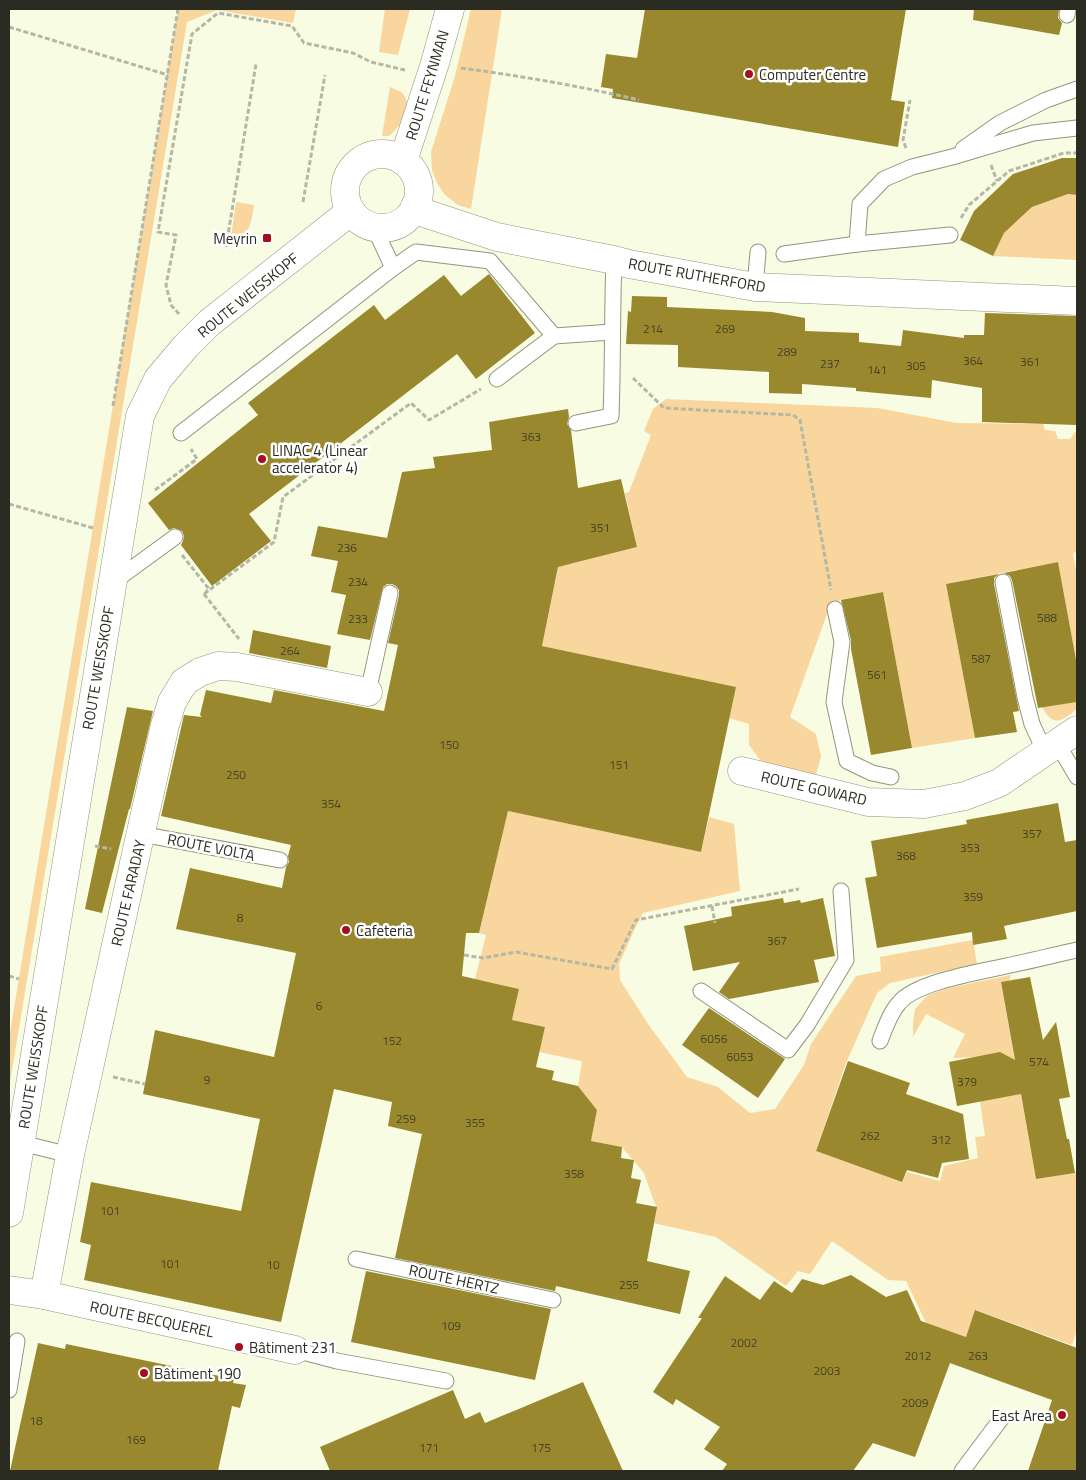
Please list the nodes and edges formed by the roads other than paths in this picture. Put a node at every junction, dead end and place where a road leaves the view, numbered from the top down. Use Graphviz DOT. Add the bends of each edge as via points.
graph roads {
  1 [pos="450,9"];
  2 [pos="1077,89"];
  3 [pos="1077,128"];
  4 [pos="952,157"];
  5 [pos="403,161"];
  6 [pos="416,206"];
  7 [pos="351,211"];
  8 [pos="374,227"];
  9 [pos="950,235"];
  10 [pos="857,244"];
  11 [pos="758,252"];
  12 [pos="784,254"];
  13 [pos="614,260"];
  14 [pos="393,268"];
  15 [pos="755,287"];
  16 [pos="1077,301"];
  17 [pos="612,332"];
  18 [pos="554,336"];
  19 [pos="497,379"];
  20 [pos="576,424"];
  21 [pos="181,433"];
  22 [pos="173,539"];
  23 [pos="1003,582"];
  24 [pos="112,583"];
  25 [pos="390,593"];
  26 [pos="835,609"];
  27 [pos="368,692"];
  28 [pos="1060,742"];
  29 [pos="742,772"];
  30 [pos="891,777"];
  31 [pos="1077,777"];
  32 [pos="139,844"];
  33 [pos="280,860"];
  34 [pos="841,891"];
  35 [pos="1077,950"];
  36 [pos="701,991"];
  37 [pos="880,1041"];
  38 [pos="21,1143"];
  39 [pos="70,1154"];
  40 [pos="9,1213"];
  41 [pos="356,1259"];
  42 [pos="9,1290"];
  43 [pos="44,1295"];
  44 [pos="553,1300"];
  45 [pos="17,1341"];
  46 [pos="295,1350"];
  47 [pos="446,1381"];
  48 [pos="9,1390"];
  49 [pos="1001,1419"];
  50 [pos="962,1471"];
  1 -- 5 [label="street, ROUTE FEYNMAN"];
  2 -- 4 [label="lane" via="1000,123"];
  3 -- 4 [label="lane" via="1032,133"];
  4 -- 10 [label="lane" via="912,167 884,179 860,204"];
  5 -- 6 [label="street" via="417,178 419,193"];
  5 -- 7 [label="street" via="382,153 355,165 349,172 345,192"];
  6 -- 8 [label="street" via="400,223"];
  6 -- 13 [label="street, ROUTE RUTHERFORD" via="424,212 497,237"];
  7 -- 8 [label="street"];
  7 -- 24 [label="street, ROUTE WEISSKOPF" via="209,323 158,378 140,416"];
  8 -- 14 [label="lane"];
  9 -- 10 [label="lane"];
  10 -- 12 [label="lane"];
  11 -- 15 [label="lane"];
  13 -- 15 [label="street, ROUTE RUTHERFORD"];
  13 -- 17 [label="lane"];
  14 -- 18 [label="lane" via="416,252 490,261"];
  14 -- 21 [label="lane"];
  15 -- 16 [label="street, ROUTE RUTHERFORD"];
  17 -- 18 [label="lane"];
  17 -- 20 [label="lane" via="611,416"];
  18 -- 19 [label="lane"];
  22 -- 24 [label="lane"];
  23 -- 28 [label="lane" via="1032,724"];
  24 -- 38 [label="street, ROUTE WEISSKOPF"];
  25 -- 27 [label="lane"];
  26 -- 30 [label="lane" via="842,642 834,702 846,761 872,773"];
  27 -- 32 [label="street, ROUTE FARADAY" via="238,667 218,666 184,682 172,702"];
  28 -- 29 [label="street, ROUTE GOWARD" via="999,784 965,796 924,804 868,802"];
  28 -- 31 [label="lane"];
  32 -- 33 [label="lane, ROUTE VOLTA"];
  32 -- 39 [label="street, ROUTE FARADAY"];
  34 -- 36 [label="lane" via="846,960 788,1050"];
  35 -- 37 [label="lane" via="929,984 899,1003"];
  38 -- 39 [label="lane"];
  38 -- 40 [label="street, ROUTE WEISSKOPF"];
  39 -- 43 [label="street, ROUTE FARADAY"];
  41 -- 44 [label="lane, ROUTE HERTZ"];
  42 -- 43 [label="street, ROUTE BECQUEREL"];
  43 -- 46 [label="street, ROUTE BECQUEREL"];
  45 -- 48 [label="lane"];
  46 -- 47 [label="lane" via="336,1361"];
  49 -- 50 [label="lane"];
}
